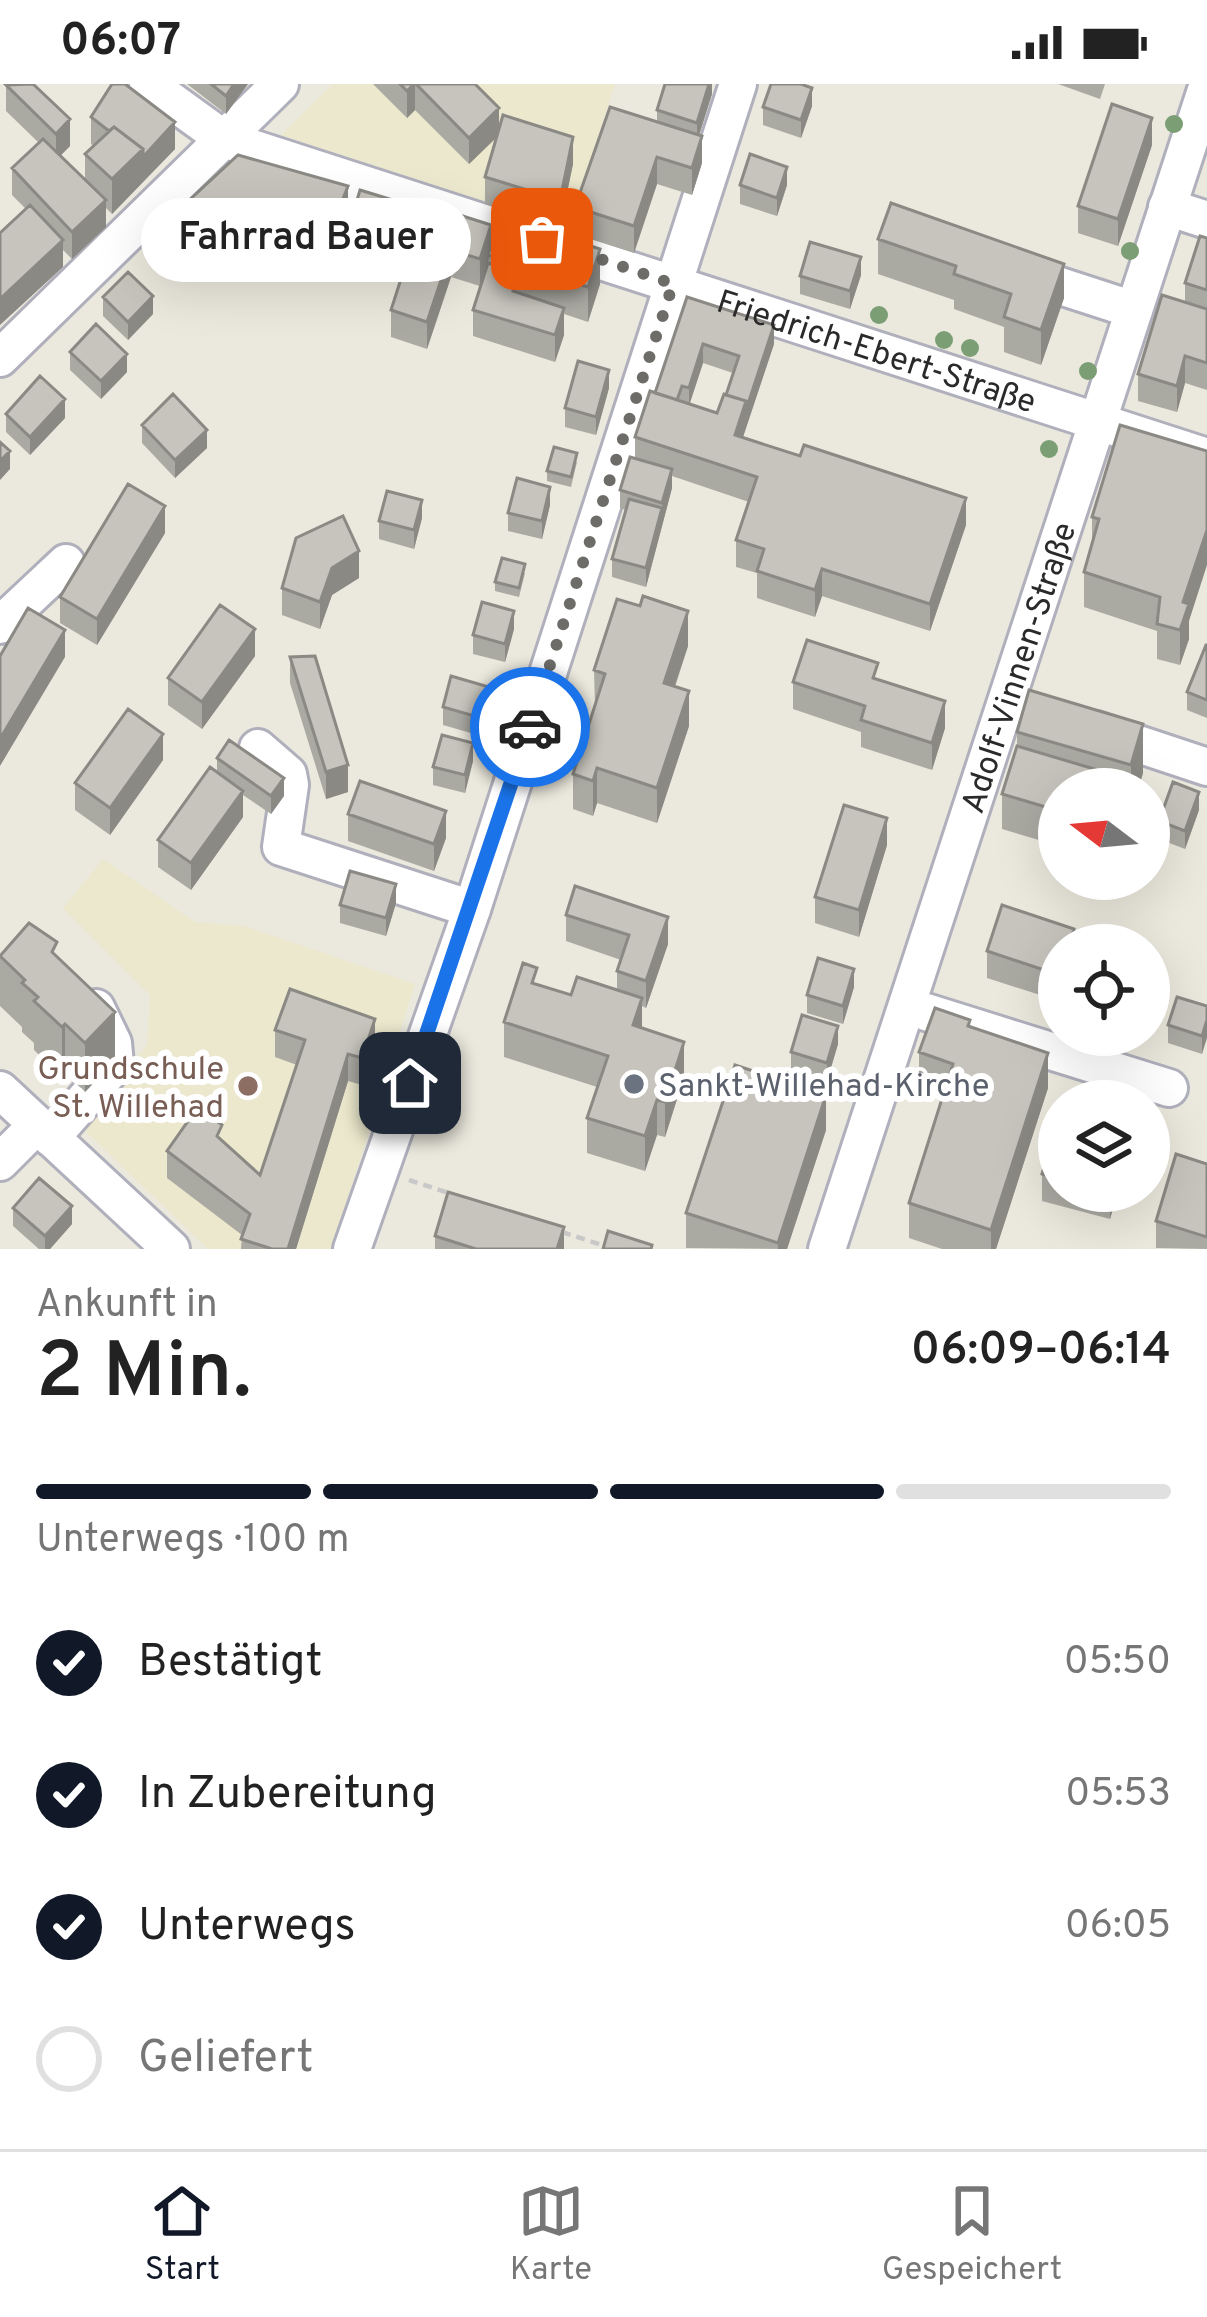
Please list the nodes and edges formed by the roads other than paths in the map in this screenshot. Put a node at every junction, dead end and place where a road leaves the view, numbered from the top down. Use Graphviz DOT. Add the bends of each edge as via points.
graph roads {
  1 [pos="148,84"];
  2 [pos="280,84"];
  3 [pos="738,84"];
  4 [pos="1207,87"];
  5 [pos="224,139"];
  6 [pos="1168,207"];
  7 [pos="1207,220"];
  8 [pos="983,260"];
  9 [pos="673,284"];
  10 [pos="1134,310"];
  11 [pos="0,358"];
  12 [pos="1097,422"];
  13 [pos="1207,458"];
  14 [pos="66,563"];
  15 [pos="0,625"];
  16 [pos="1030,709"];
  17 [pos="257,748"];
  18 [pos="1207,766"];
  19 [pos="472,909"];
  20 [pos="82,987"];
  21 [pos="906,1005"];
  22 [pos="1143,1080"];
  23 [pos="0,1090"];
  24 [pos="44,1132"];
  25 [pos="0,1162"];
  26 [pos="170,1249"];
  27 [pos="352,1249"];
  28 [pos="827,1249"];
  1 -- 5 [label="street, Friedrich-Ebert-Straße"];
  2 -- 5 [label="street"];
  3 -- 9 [label="street"];
  4 -- 6 [label="street, Adolf-Vinnen-Straße"];
  5 -- 9 [label="street, Friedrich-Ebert-Straße"];
  5 -- 11 [label="street"];
  6 -- 7 [label="street"];
  6 -- 10 [label="street, Adolf-Vinnen-Straße"];
  8 -- 10 [label="street"];
  9 -- 12 [label="street, Friedrich-Ebert-Straße"];
  9 -- 19 [label="street"];
  10 -- 12 [label="street, Adolf-Vinnen-Straße"];
  12 -- 13 [label="street, Friedrich-Ebert-Straße"];
  12 -- 16 [label="street, Adolf-Vinnen-Straße"];
  14 -- 15 [label="street"];
  16 -- 18 [label="street"];
  16 -- 21 [label="street, Adolf-Vinnen-Straße"];
  17 -- 19 [label="street" via="288,774 281,847"];
  19 -- 27 [label="street"];
  20 -- 24 [label="street" via="117,1058"];
  21 -- 22 [label="street"];
  21 -- 28 [label="street, Adolf-Vinnen-Straße"];
  23 -- 24 [label="street"];
  24 -- 25 [label="street"];
  24 -- 26 [label="street"];
}
